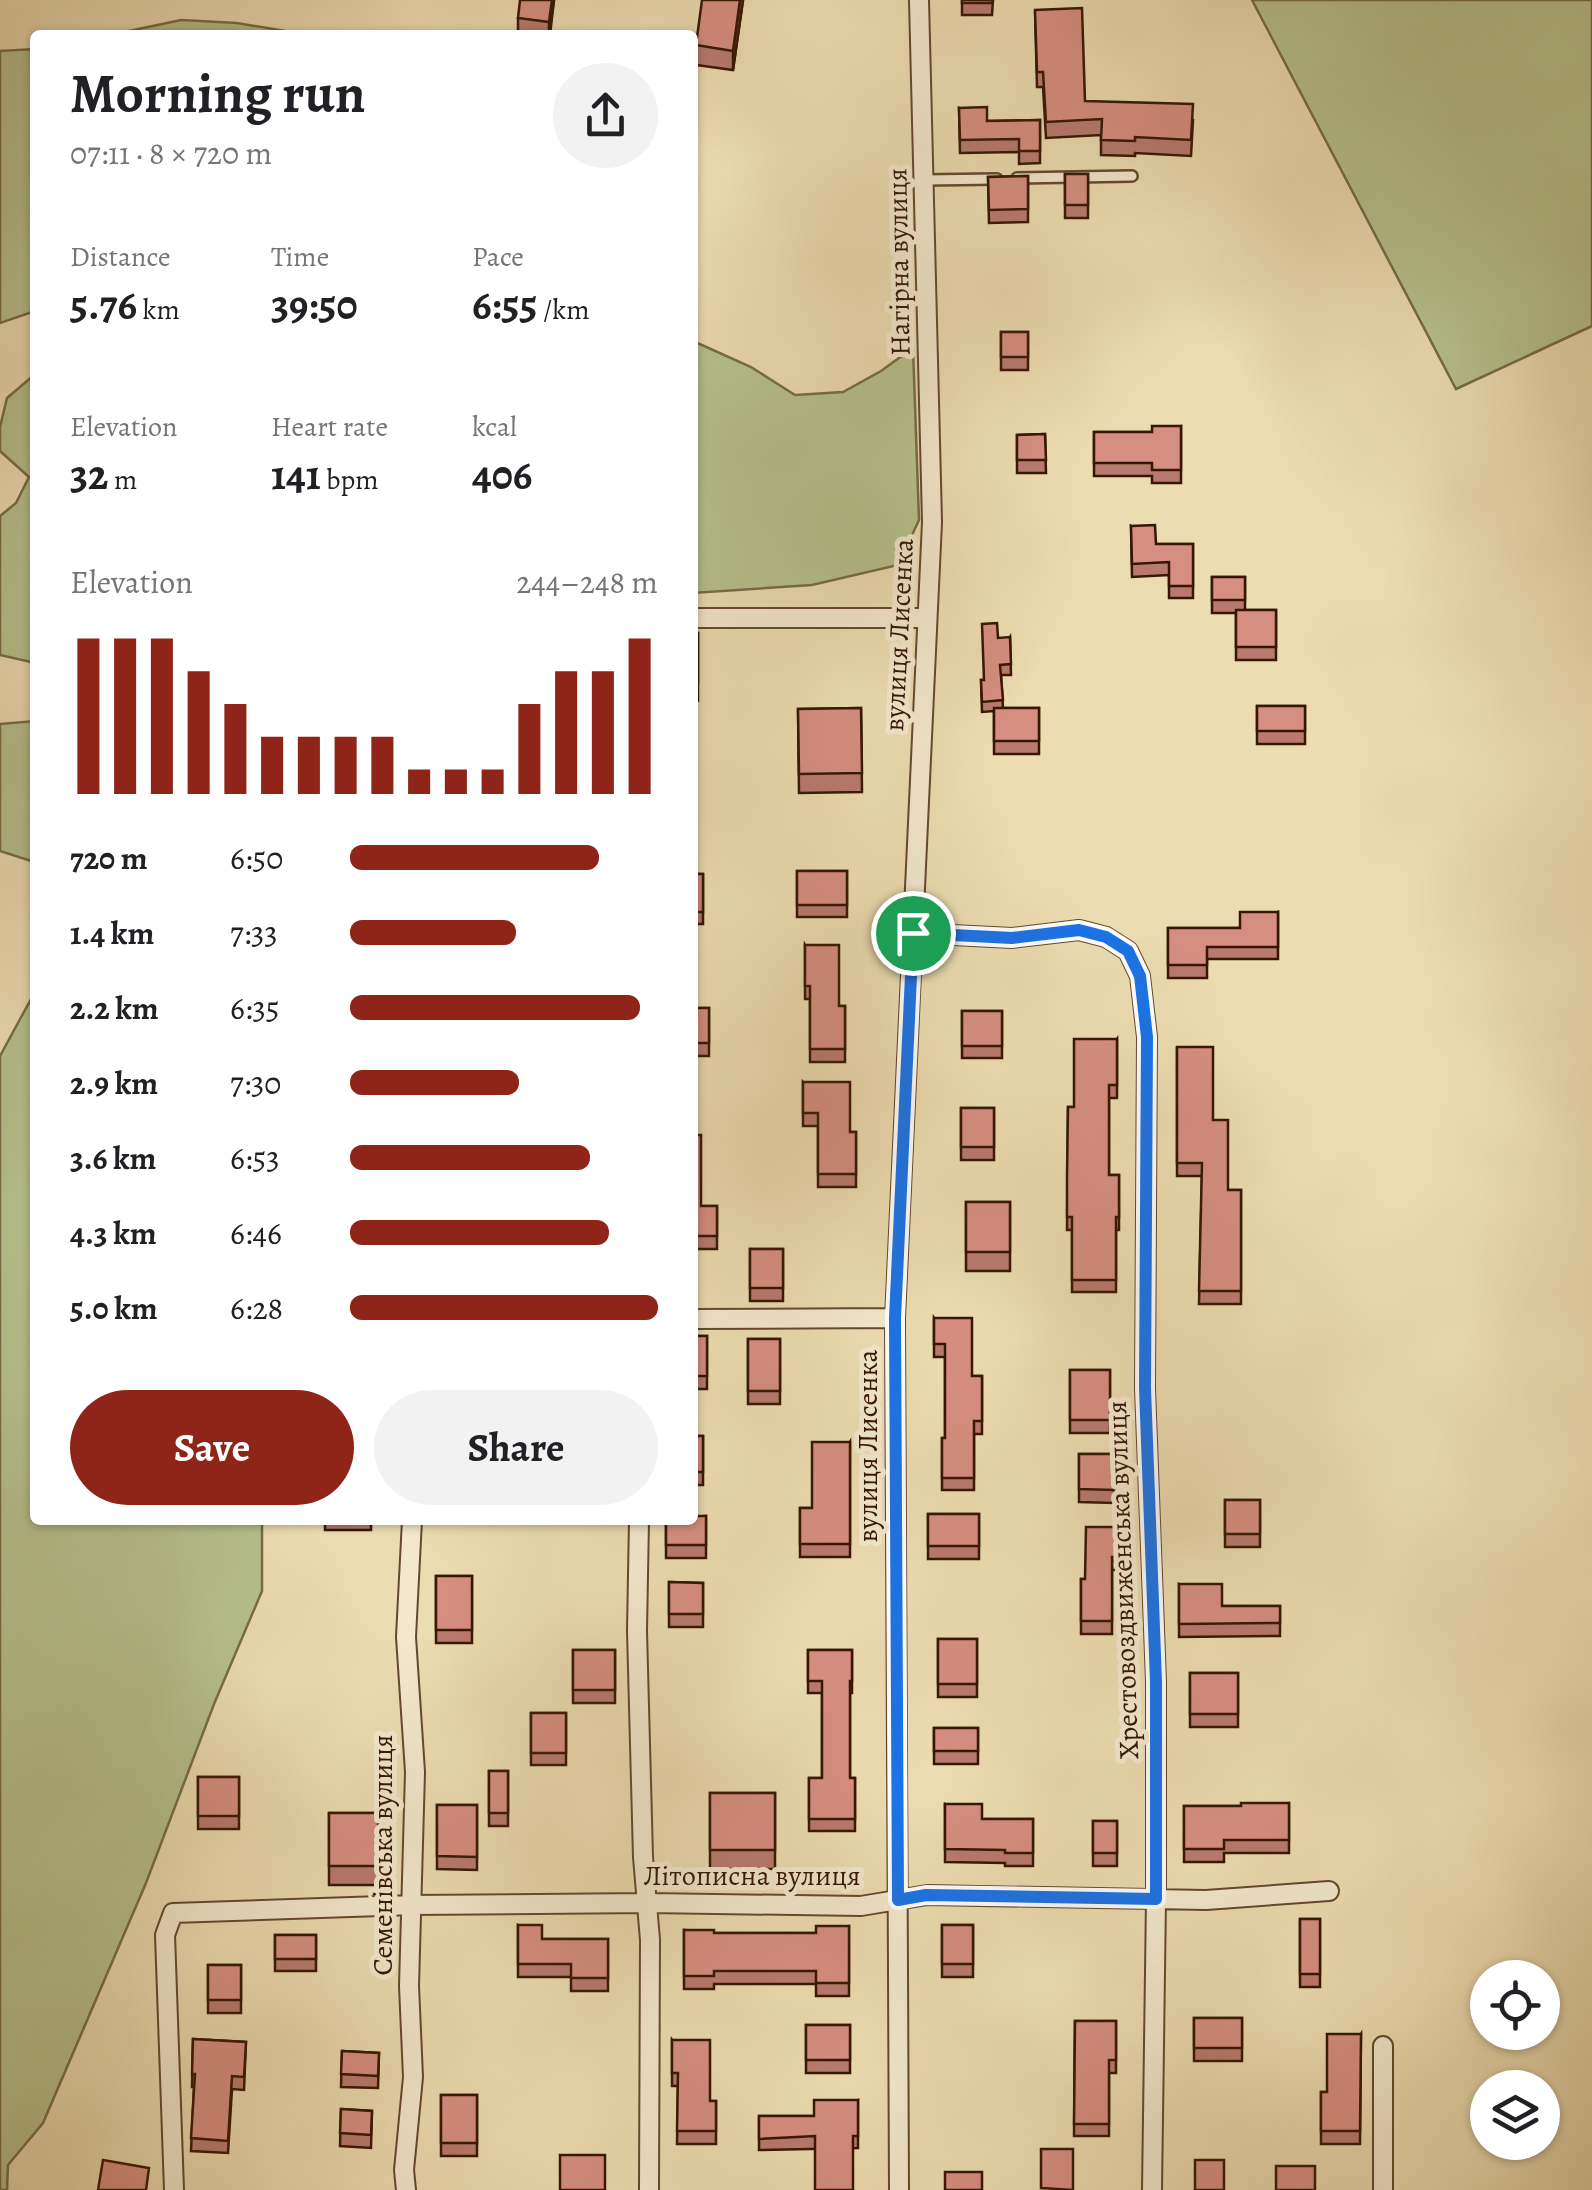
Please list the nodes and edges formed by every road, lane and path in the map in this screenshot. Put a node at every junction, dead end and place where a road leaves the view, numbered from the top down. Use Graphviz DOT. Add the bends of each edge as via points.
graph roads {
  1 [pos="919,0"];
  2 [pos="1132,176"];
  3 [pos="924,180"];
  4 [pos="932,522"];
  5 [pos="698,618"];
  6 [pos="927,618"];
  7 [pos="913,933"];
  8 [pos="895,1318"];
  9 [pos="698,1319"];
  10 [pos="412,1525"];
  11 [pos="639,1525"];
  12 [pos="1329,1890"];
  13 [pos="1156,1899"];
  14 [pos="898,1900"];
  15 [pos="648,1904"];
  16 [pos="411,1905"];
  17 [pos="1382,2046"];
  18 [pos="174,2190"];
  19 [pos="406,2190"];
  20 [pos="649,2190"];
  21 [pos="898,2190"];
  22 [pos="1152,2190"];
  23 [pos="1383,2190"];
  1 -- 3 [label="street, Нагірна вулиця"];
  2 -- 3 [label="lane"];
  3 -- 4 [label="street, Нагірна вулиця"];
  4 -- 6 [label="street, вулиця Лисенка"];
  5 -- 6 [label="street"];
  6 -- 7 [label="street, вулиця Лисенка"];
  7 -- 8 [label="street, вулиця Лисенка"];
  7 -- 13 [label="street, Хрестовоздвиженська вулиця" via="1012,938 1079,930 1128,951 1140,976 1147,1037 1145,1388"];
  8 -- 9 [label="street"];
  8 -- 14 [label="street, вулиця Лисенка"];
  10 -- 16 [label="street, Семенівська вулиця" via="406,1637 416,1772"];
  11 -- 15 [label="street" via="636,1631"];
  12 -- 13 [label="street, Літописна вулиця"];
  13 -- 14 [label="street, Літописна вулиця"];
  13 -- 22 [label="street, Хрестовоздвиженська вулиця"];
  14 -- 15 [label="street, Літописна вулиця" via="861,1906"];
  14 -- 21 [label="street, вулиця Лисенка"];
  15 -- 16 [label="street, Літописна вулиця"];
  15 -- 20 [label="street"];
  16 -- 18 [label="street, Літописна вулиця" via="173,1913 165,1935"];
  16 -- 19 [label="street, Семенівська вулиця" via="413,2077"];
  17 -- 23 [label="street"];
}
